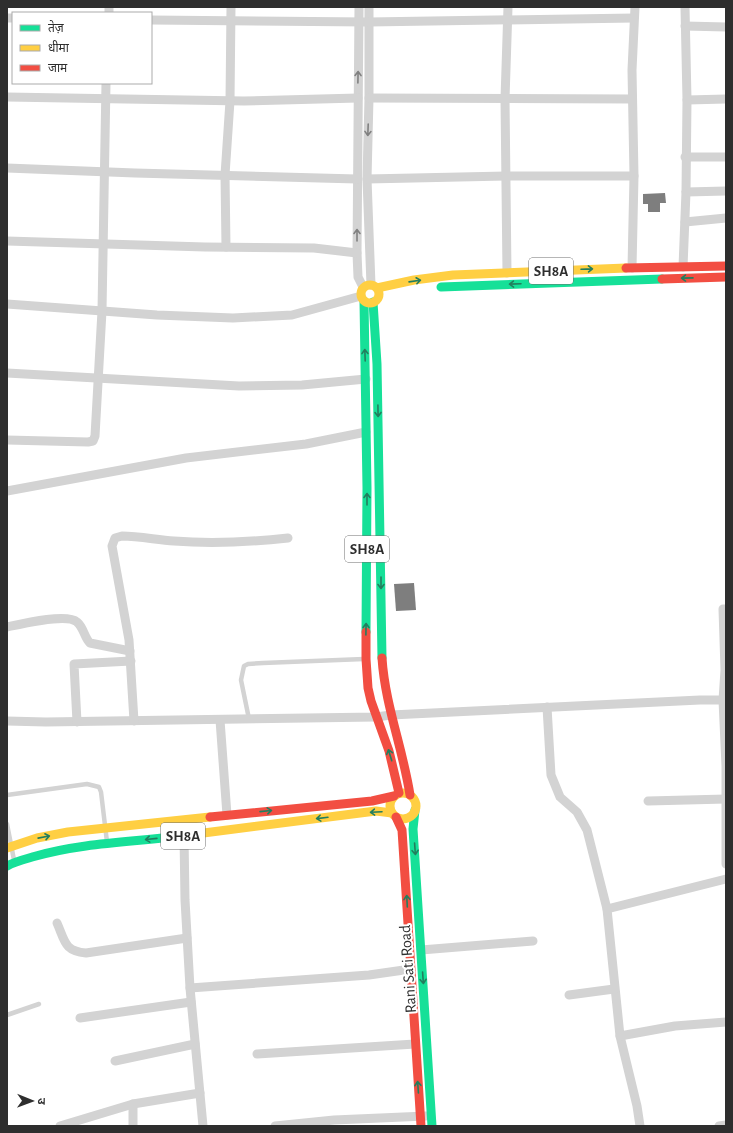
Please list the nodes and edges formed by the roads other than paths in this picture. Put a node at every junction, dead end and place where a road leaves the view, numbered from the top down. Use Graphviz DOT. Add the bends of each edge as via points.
graph roads {
  1 [pos="231,7"];
  2 [pos="359,7"];
  3 [pos="369,7"];
  4 [pos="508,7"];
  5 [pos="635,7"];
  6 [pos="685,7"];
  7 [pos="634,18"];
  8 [pos="152,20"];
  9 [pos="508,20"];
  10 [pos="231,21"];
  11 [pos="359,22"];
  12 [pos="369,22"];
  13 [pos="685,26"];
  14 [pos="726,27"];
  15 [pos="106,84"];
  16 [pos="7,97"];
  17 [pos="358,98"];
  18 [pos="369,98"];
  19 [pos="105,99"];
  20 [pos="504,99"];
  21 [pos="632,99"];
  22 [pos="726,99"];
  23 [pos="687,100"];
  24 [pos="230,101"];
  25 [pos="685,157"];
  26 [pos="726,158"];
  27 [pos="7,168"];
  28 [pos="105,172"];
  29 [pos="225,176"];
  30 [pos="506,176"];
  31 [pos="634,176"];
  32 [pos="357,179"];
  33 [pos="366,179"];
  34 [pos="726,191"];
  35 [pos="686,192"];
  36 [pos="726,218"];
  37 [pos="685,222"];
  38 [pos="7,241"];
  39 [pos="102,244"];
  40 [pos="226,247"];
  41 [pos="357,253"];
  42 [pos="683,266"];
  43 [pos="726,266"];
  44 [pos="632,268"];
  45 [pos="507,272"];
  46 [pos="726,277"];
  47 [pos="371,287"];
  48 [pos="362,298"];
  49 [pos="375,300"];
  50 [pos="7,304"];
  51 [pos="102,311"];
  52 [pos="7,373"];
  53 [pos="98,378"];
  54 [pos="366,379"];
  55 [pos="366,432"];
  56 [pos="7,440"];
  57 [pos="7,491"];
  58 [pos="288,538"];
  59 [pos="726,609"];
  60 [pos="7,627"];
  61 [pos="130,656"];
  62 [pos="366,659"];
  63 [pos="724,700"];
  64 [pos="547,707"];
  65 [pos="391,715"];
  66 [pos="376,717"];
  67 [pos="249,719"];
  68 [pos="220,720"];
  69 [pos="7,721"];
  70 [pos="134,721"];
  71 [pos="77,722"];
  72 [pos="7,795"];
  73 [pos="396,795"];
  74 [pos="410,795"];
  75 [pos="726,799"];
  76 [pos="648,801"];
  77 [pos="415,810"];
  78 [pos="227,815"];
  79 [pos="394,815"];
  80 [pos="7,824"];
  81 [pos="105,829"];
  82 [pos="184,836"];
  83 [pos="107,844"];
  84 [pos="9,847"];
  85 [pos="10,864"];
  86 [pos="726,864"];
  87 [pos="726,879"];
  88 [pos="607,909"];
  89 [pos="57,923"];
  90 [pos="187,938"];
  91 [pos="533,941"];
  92 [pos="421,950"];
  93 [pos="411,969"];
  94 [pos="190,988"];
  95 [pos="614,989"];
  96 [pos="569,995"];
  97 [pos="191,1002"];
  98 [pos="39,1004"];
  99 [pos="7,1015"];
  100 [pos="80,1018"];
  101 [pos="726,1022"];
  102 [pos="620,1036"];
  103 [pos="195,1044"];
  104 [pos="415,1044"];
  105 [pos="257,1054"];
  106 [pos="115,1061"];
  107 [pos="200,1093"];
  108 [pos="134,1104"];
  109 [pos="431,1115"];
  110 [pos="420,1116"];
  111 [pos="726,1125"];
  112 [pos="60,1126"];
  113 [pos="133,1126"];
  114 [pos="203,1126"];
  115 [pos="275,1126"];
  116 [pos="421,1126"];
  117 [pos="432,1126"];
  118 [pos="640,1126"];
  119 [pos="719,1126"];
  1 -- 10 [label="street"];
  2 -- 11 [label="street"];
  3 -- 12 [label="street"];
  4 -- 9 [label="street"];
  5 -- 7 [label="street"];
  6 -- 13 [label="street"];
  7 -- 9 [label="street"];
  7 -- 21 [label="street"];
  8 -- 10 [label="street"];
  9 -- 12 [label="street"];
  9 -- 20 [label="street"];
  10 -- 11 [label="street"];
  10 -- 24 [label="street"];
  11 -- 12 [label="street"];
  17 -- 11 [label="street, one-way"];
  12 -- 18 [label="street"];
  13 -- 14 [label="street"];
  13 -- 23 [label="street"];
  15 -- 19 [label="street"];
  16 -- 19 [label="street"];
  17 -- 24 [label="street"];
  17 -- 32 [label="street"];
  18 -- 20 [label="street"];
  18 -- 33 [label="street, one-way"];
  19 -- 24 [label="street"];
  19 -- 28 [label="street"];
  20 -- 21 [label="street"];
  20 -- 30 [label="street"];
  21 -- 31 [label="street"];
  22 -- 23 [label="street"];
  23 -- 25 [label="street"];
  24 -- 29 [label="street"];
  25 -- 26 [label="street"];
  25 -- 35 [label="street"];
  27 -- 28 [label="street"];
  28 -- 29 [label="street"];
  28 -- 39 [label="street"];
  29 -- 32 [label="street"];
  29 -- 40 [label="street"];
  30 -- 31 [label="street"];
  30 -- 33 [label="street"];
  30 -- 45 [label="street"];
  31 -- 44 [label="street"];
  41 -- 32 [label="street, one-way"];
  33 -- 47 [label="street"];
  34 -- 35 [label="street"];
  35 -- 37 [label="street"];
  36 -- 37 [label="street"];
  37 -- 42 [label="street"];
  38 -- 39 [label="street"];
  39 -- 40 [label="street"];
  39 -- 51 [label="street"];
  40 -- 41 [label="street" via="314,248"];
  41 -- 47 [label="street" via="358,277"];
  42 -- 43 [label="main road, SH8A"];
  42 -- 44 [label="main road, SH8A"];
  45 -- 44 [label="main road, SH8A, one-way"];
  47 -- 45 [label="main road, SH8A, one-way" via="414,280"];
  46 -- 49 [label="main road, SH8A, one-way" via="465,285 423,288"];
  47 -- 48 [label="main road, SH8A" via="360,293"];
  47 -- 49 [label="main road, SH8A" via="379,293"];
  48 -- 49 [label="main road, SH8A" via="369,302"];
  48 -- 51 [label="street" via="292,315 233,318"];
  54 -- 48 [label="main road, SH8A, one-way"];
  49 -- 65 [label="main road, SH8A, one-way" via="381,631 385,688"];
  50 -- 51 [label="street"];
  51 -- 53 [label="street"];
  52 -- 53 [label="street"];
  53 -- 54 [label="street" via="239,386 302,385"];
  53 -- 56 [label="street" via="93,441"];
  54 -- 55 [label="main road, SH8A"];
  55 -- 57 [label="street" via="306,444 186,458"];
  62 -- 55 [label="main road, SH8A, one-way"];
  58 -- 61 [label="street" via="202,542 122,536 115,538 112,546"];
  59 -- 63 [label="street" via="723,609 726,670"];
  60 -- 61 [label="street" via="35,621 73,620 80,625 86,640 90,643"];
  61 -- 70 [label="street"];
  61 -- 71 [label="street" via="74,664"];
  62 -- 66 [label="main road, SH8A" via="368,688"];
  62 -- 67 [label="lane" via="263,662 244,666 241,680"];
  63 -- 64 [label="street"];
  63 -- 75 [label="street"];
  64 -- 65 [label="street"];
  64 -- 88 [label="street" via="551,775 560,797 577,812 587,830"];
  65 -- 66 [label="street"];
  65 -- 74 [label="main road, SH8A" via="405,765"];
  66 -- 67 [label="street"];
  73 -- 66 [label="main road, SH8A, one-way" via="393,764"];
  67 -- 68 [label="street"];
  68 -- 70 [label="street"];
  68 -- 78 [label="street"];
  69 -- 71 [label="street"];
  70 -- 71 [label="street"];
  72 -- 81 [label="lane" via="87,784 100,786"];
  73 -- 74 [label="main road, SH8A"];
  78 -- 73 [label="main road, SH8A, one-way" via="372,801"];
  73 -- 79 [label="main road, SH8A" via="390,807"];
  74 -- 77 [label="main road, SH8A" via="416,804"];
  75 -- 76 [label="street"];
  75 -- 86 [label="street"];
  77 -- 79 [label="main road, SH8A" via="407,818 402,819"];
  77 -- 92 [label="main road, Rani Sati Road, one-way" via="413,829"];
  78 -- 81 [label="main road, SH8A"];
  79 -- 82 [label="main road, SH8A, one-way" via="376,811"];
  93 -- 79 [label="main road, one-way" via="402,830"];
  80 -- 84 [label="lane"];
  81 -- 83 [label="lane"];
  84 -- 81 [label="main road, SH8A, one-way" via="41,838"];
  82 -- 83 [label="main road, SH8A, one-way"];
  82 -- 90 [label="street"];
  83 -- 85 [label="main road, SH8A" via="46,853"];
  84 -- 85 [label="lane"];
  87 -- 88 [label="street"];
  88 -- 95 [label="street"];
  89 -- 90 [label="street" via="71,950 86,953"];
  90 -- 94 [label="street"];
  91 -- 92 [label="street"];
  92 -- 109 [label="main road, Rani Sati Road, one-way"];
  93 -- 94 [label="street" via="369,975"];
  93 -- 104 [label="main road"];
  94 -- 97 [label="street"];
  95 -- 96 [label="street"];
  95 -- 102 [label="street"];
  97 -- 100 [label="street"];
  97 -- 103 [label="street"];
  98 -- 99 [label="lane"];
  101 -- 102 [label="street" via="675,1026"];
  102 -- 118 [label="street"];
  103 -- 106 [label="street"];
  103 -- 107 [label="street"];
  104 -- 105 [label="street"];
  110 -- 104 [label="main road, one-way"];
  107 -- 108 [label="street"];
  107 -- 114 [label="street"];
  108 -- 112 [label="street"];
  108 -- 113 [label="street"];
  109 -- 110 [label="street"];
  109 -- 117 [label="main road, Rani Sati Road"];
  110 -- 115 [label="street"];
  110 -- 116 [label="main road"];
  111 -- 119 [label="street"];
}
